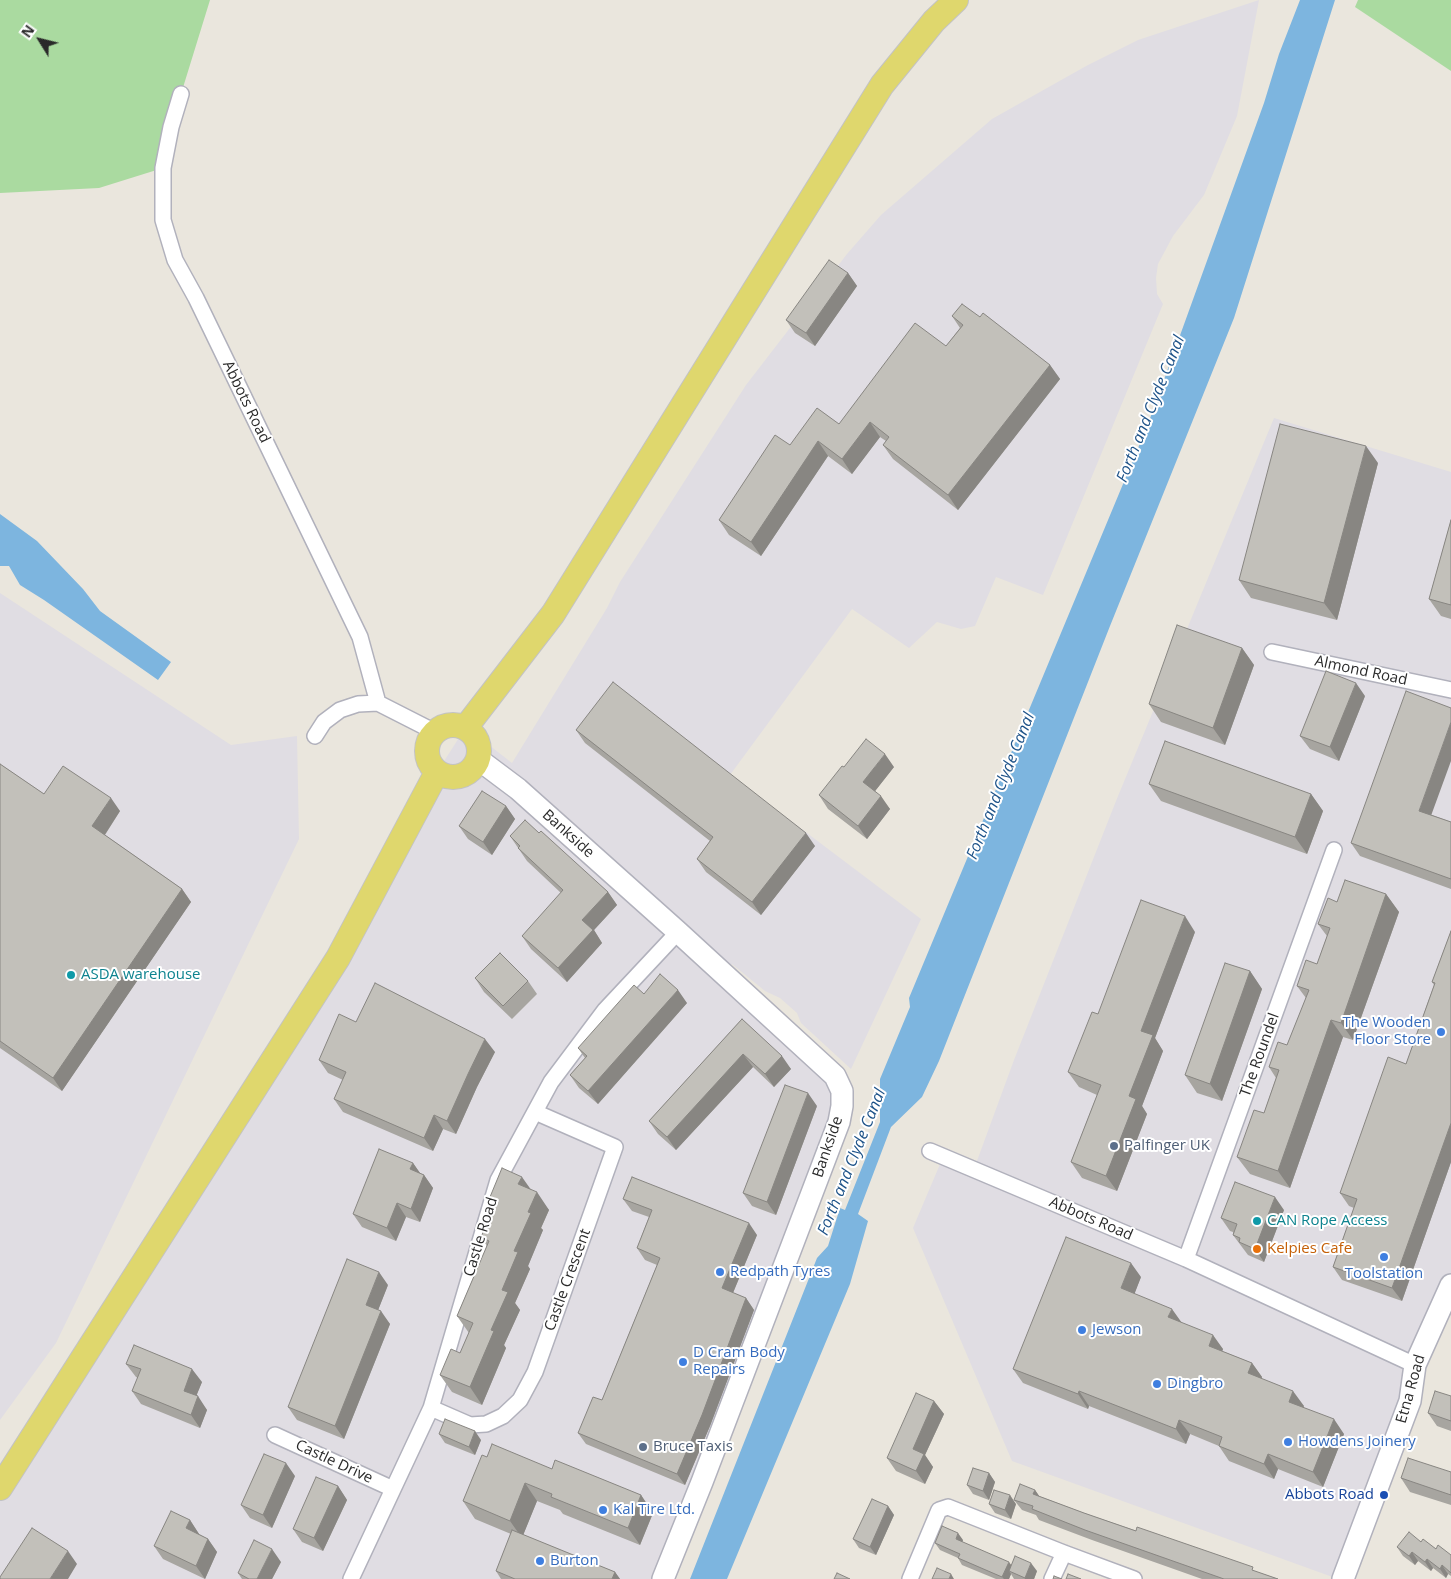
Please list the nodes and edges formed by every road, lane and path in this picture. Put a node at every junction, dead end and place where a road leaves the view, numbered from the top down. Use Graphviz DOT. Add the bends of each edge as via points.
graph roads {
  1 [pos="956,0"];
  2 [pos="181,94"];
  3 [pos="1272,652"];
  4 [pos="1451,690"];
  5 [pos="378,703"];
  6 [pos="466,727"];
  7 [pos="435,732"];
  8 [pos="315,736"];
  9 [pos="478,759"];
  10 [pos="437,772"];
  11 [pos="1334,850"];
  12 [pos="678,932"];
  13 [pos="535,1112"];
  14 [pos="930,1151"];
  15 [pos="1186,1259"];
  16 [pos="1451,1285"];
  17 [pos="1415,1365"];
  18 [pos="432,1408"];
  19 [pos="276,1435"];
  20 [pos="0,1488"];
  21 [pos="394,1489"];
  22 [pos="1064,1553"];
  23 [pos="351,1579"];
  24 [pos="663,1579"];
  25 [pos="910,1579"];
  26 [pos="1052,1579"];
  27 [pos="1134,1579"];
  28 [pos="1343,1579"];
  1 -- 6 [label="main road" via="934,21 882,86 553,614"];
  2 -- 5 [label="street, Abbots Road" via="162,168 163,220 175,260 360,637"];
  3 -- 4 [label="street, Almond Road"];
  5 -- 7 [label="street"];
  5 -- 8 [label="street" via="358,704 340,710 324,722"];
  6 -- 7 [label="main road" via="451,724"];
  6 -- 9 [label="main road" via="478,741"];
  7 -- 10 [label="main road" via="426,748 427,757"];
  9 -- 10 [label="main road" via="466,774 456,777"];
  9 -- 12 [label="street, Bankside" via="518,789"];
  10 -- 20 [label="main road" via="338,958"];
  11 -- 15 [label="street, The Roundel"];
  12 -- 13 [label="street, Castle Road" via="605,1010 551,1082"];
  12 -- 24 [label="street, Bankside" via="835,1076 842,1091 842,1106 839,1122"];
  13 -- 18 [label="street, Castle Road" via="498,1180"];
  13 -- 18 [label="street, Castle Crescent" via="615,1147 612,1156 535,1372 520,1400 503,1416 486,1424 470,1425"];
  14 -- 15 [label="street, Abbots Road"];
  15 -- 17 [label="street, Abbots Road"];
  16 -- 17 [label="street, Etna Road"];
  17 -- 28 [label="street, Etna Road" via="1410,1401"];
  18 -- 21 [label="street, Castle Road"];
  19 -- 21 [label="street, Castle Drive"];
  21 -- 23 [label="street, Castle Road"];
  22 -- 25 [label="street" via="948,1506 938,1510"];
  22 -- 26 [label="street"];
  22 -- 27 [label="street"];
}
